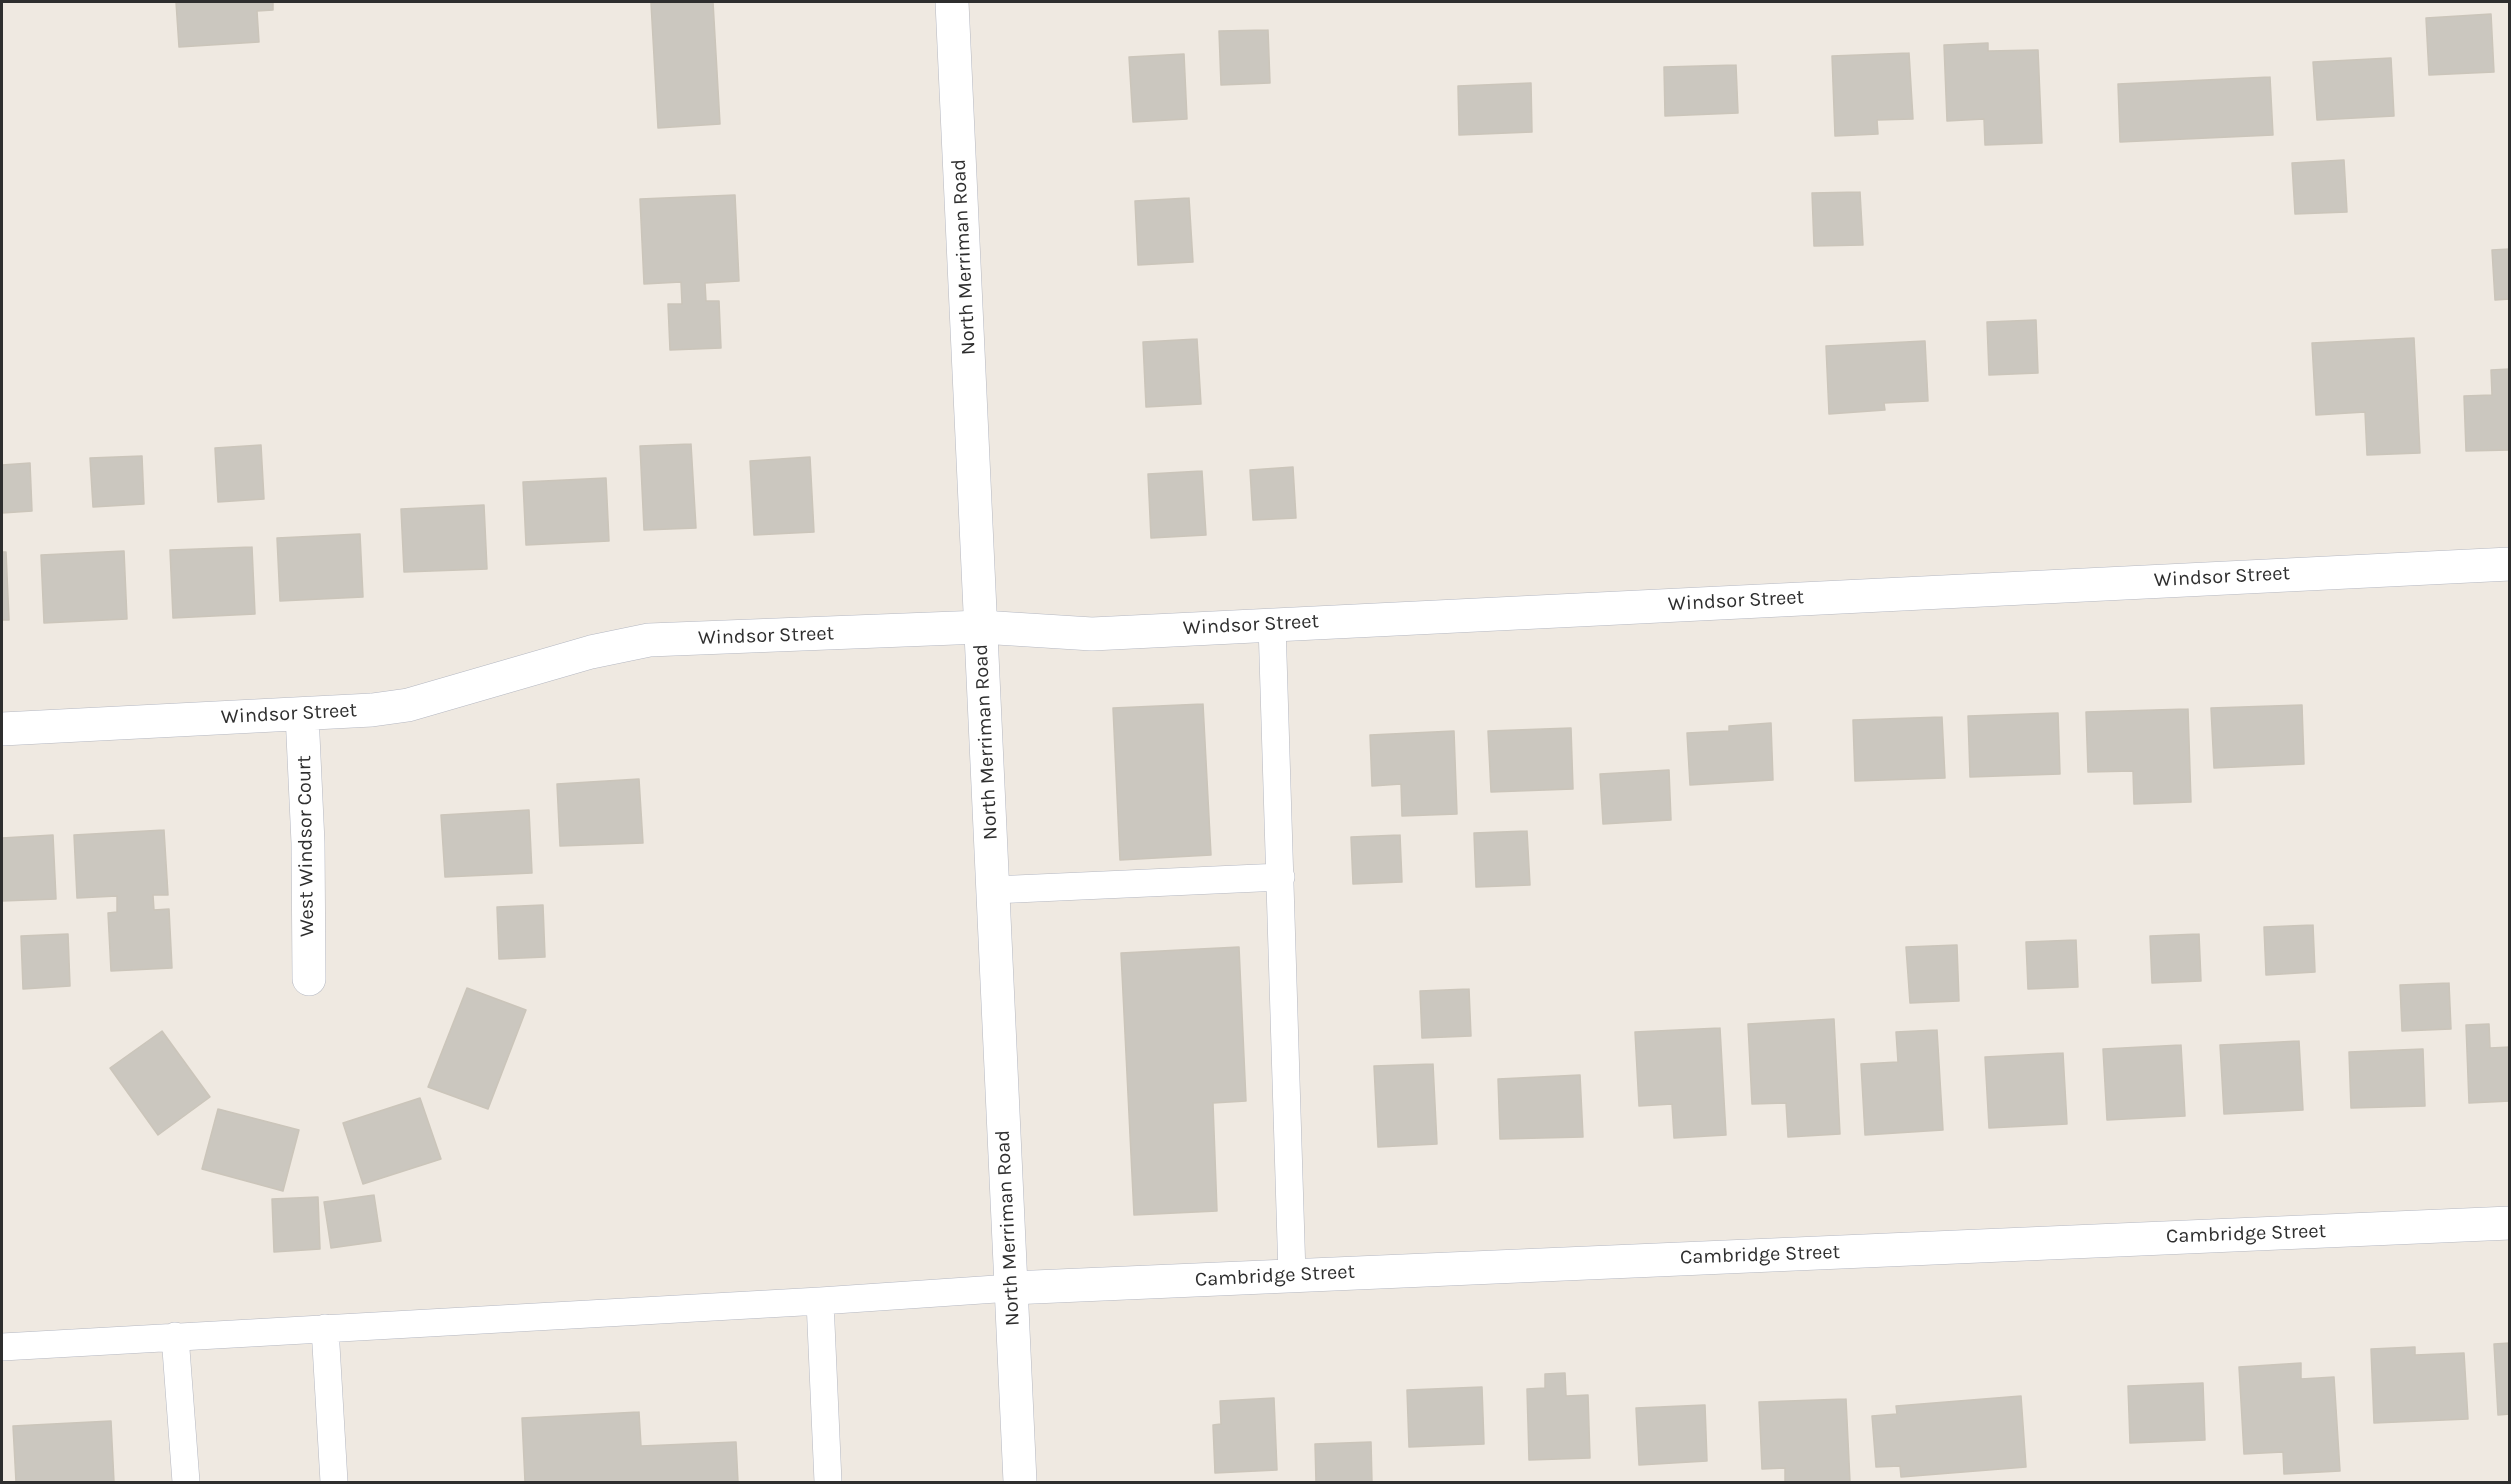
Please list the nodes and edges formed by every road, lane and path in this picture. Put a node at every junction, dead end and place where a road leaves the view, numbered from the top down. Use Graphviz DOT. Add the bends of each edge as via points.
graph roads {
  1 [pos="952,2"];
  2 [pos="2510,564"];
  3 [pos="1272,624"];
  4 [pos="981,627"];
  5 [pos="303,714"];
  6 [pos="2,729"];
  7 [pos="1281,877"];
  8 [pos="993,890"];
  9 [pos="309,979"];
  10 [pos="2510,1223"];
  11 [pos="1293,1275"];
  12 [pos="1011,1288"];
  13 [pos="820,1301"];
  14 [pos="325,1328"];
  15 [pos="175,1336"];
  16 [pos="2,1347"];
  17 [pos="186,1482"];
  18 [pos="334,1482"];
  19 [pos="828,1482"];
  20 [pos="1020,1482"];
  1 -- 4 [label="street, North Merriman Road"];
  2 -- 3 [label="street, Windsor Street"];
  3 -- 4 [label="street, Windsor Street" via="1092,634"];
  3 -- 7 [label="lane"];
  4 -- 5 [label="street, Windsor Street" via="649,640 591,652 408,705"];
  4 -- 8 [label="street, North Merriman Road"];
  5 -- 6 [label="street, Windsor Street"];
  5 -- 9 [label="street, West Windsor Court"];
  7 -- 8 [label="lane"];
  7 -- 11 [label="lane"];
  8 -- 12 [label="street, North Merriman Road"];
  10 -- 11 [label="street, Cambridge Street"];
  11 -- 12 [label="street, Cambridge Street"];
  12 -- 13 [label="lane"];
  12 -- 20 [label="street, North Merriman Road"];
  13 -- 14 [label="lane"];
  13 -- 19 [label="lane"];
  14 -- 15 [label="lane"];
  14 -- 18 [label="lane"];
  15 -- 16 [label="lane"];
  15 -- 17 [label="lane"];
}
